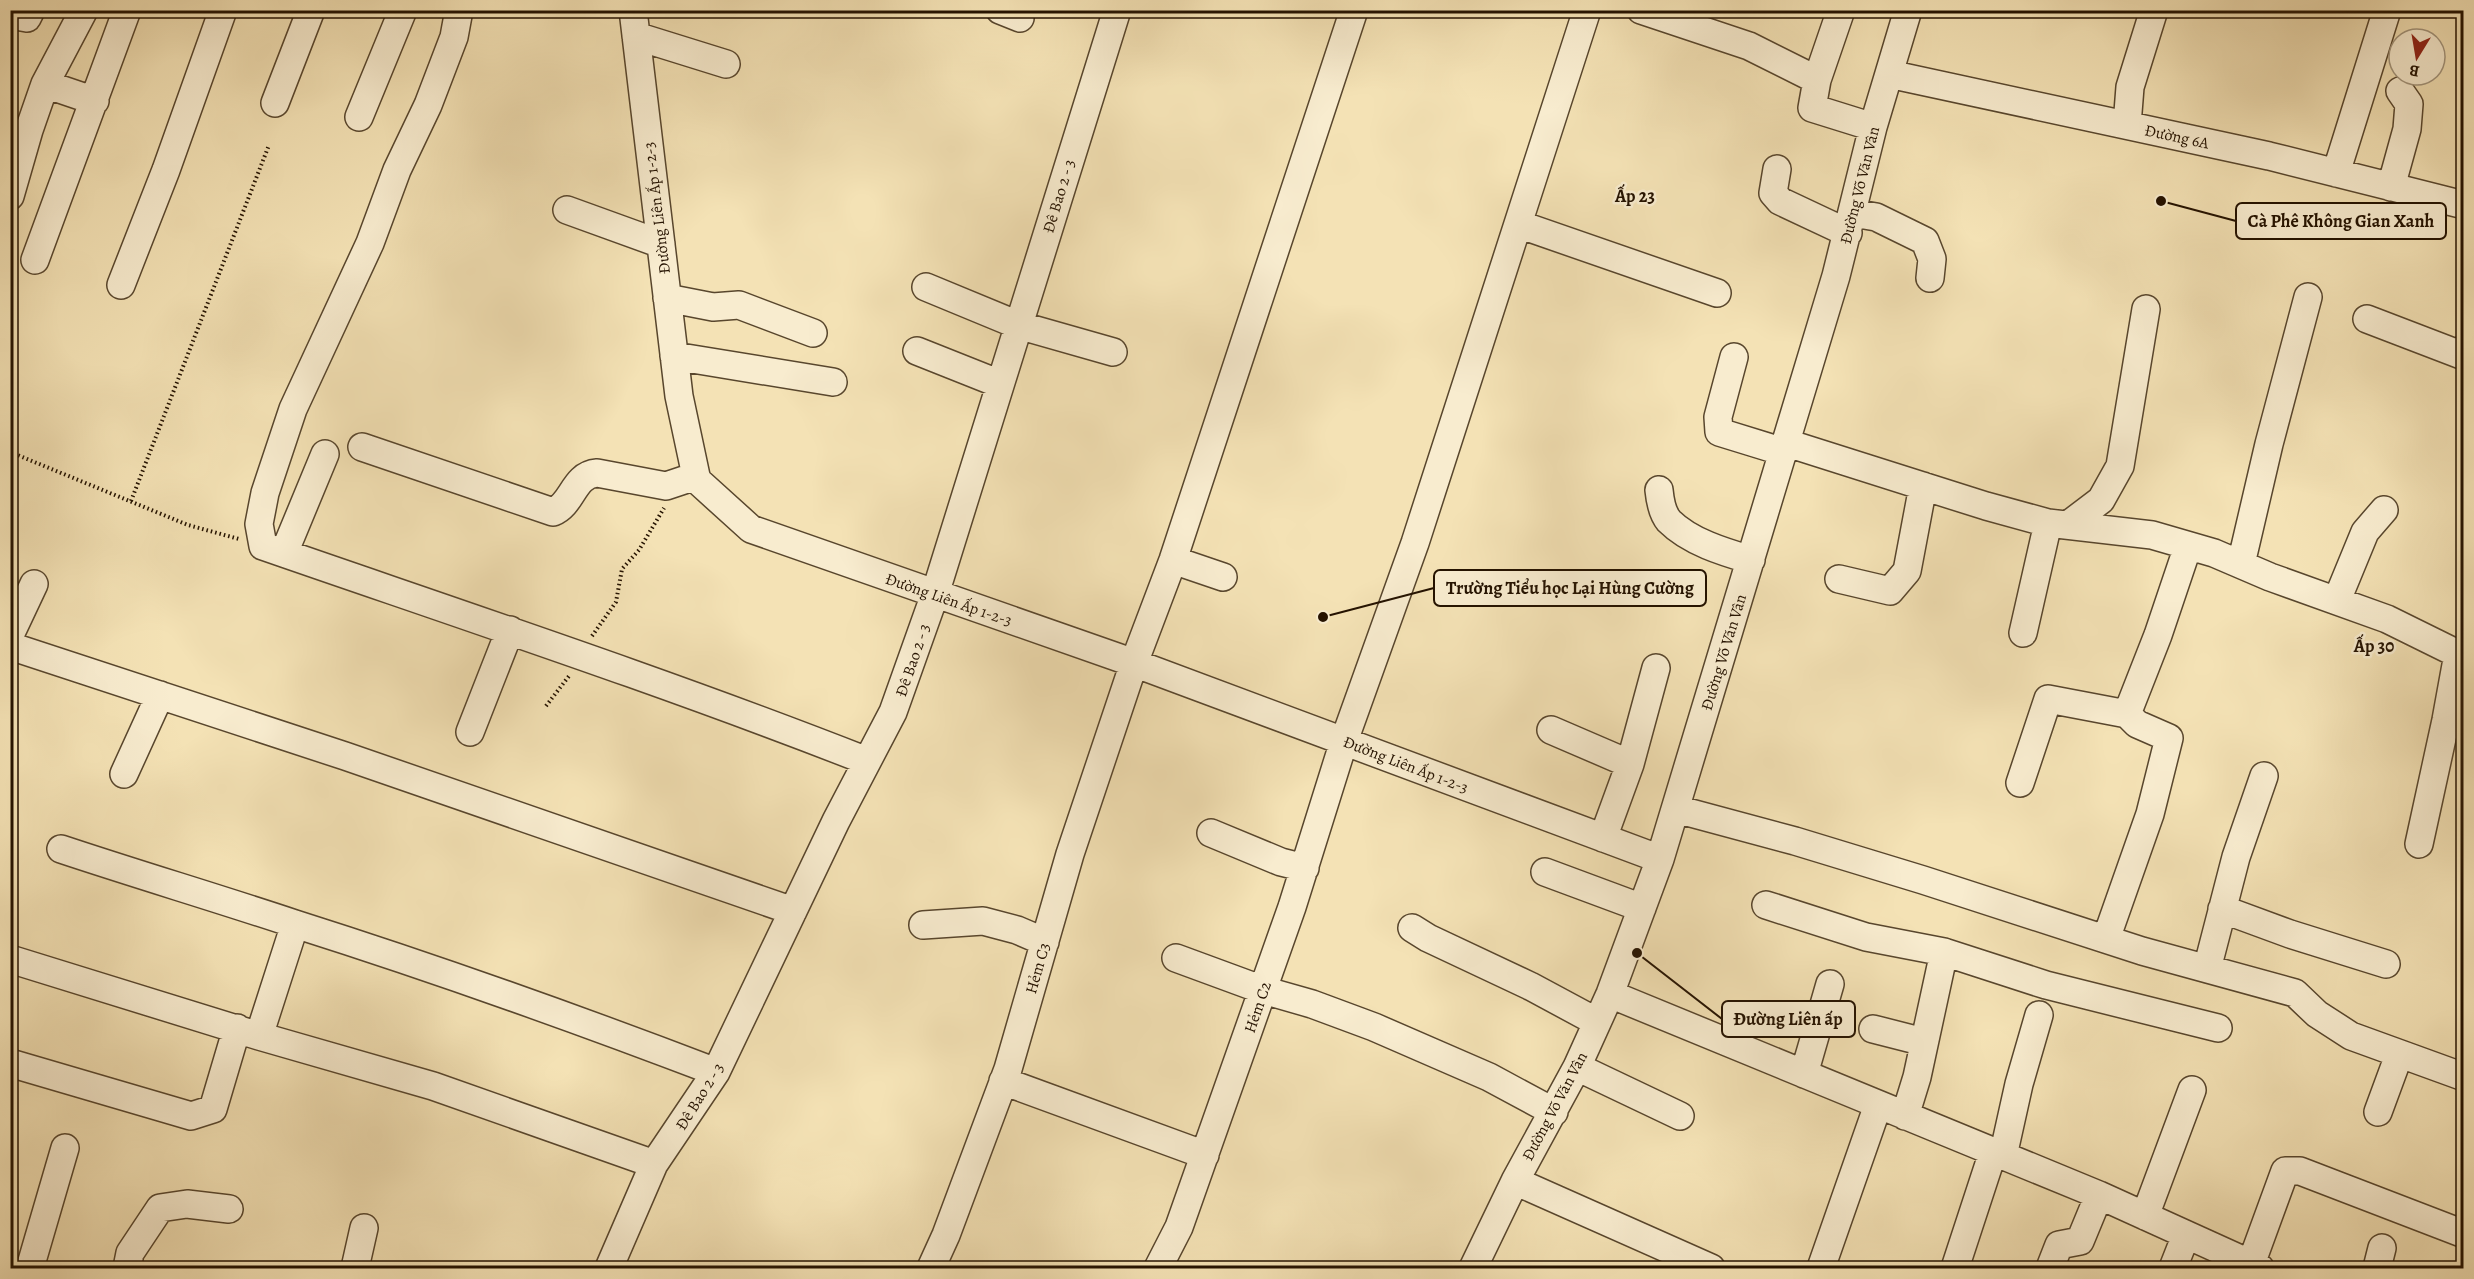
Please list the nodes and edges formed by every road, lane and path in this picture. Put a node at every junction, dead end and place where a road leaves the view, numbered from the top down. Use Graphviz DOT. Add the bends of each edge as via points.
graph roads {
  1 [pos="30,10"];
  2 [pos="84,10"];
  3 [pos="127,10"];
  4 [pos="223,10"];
  5 [pos="311,10"];
  6 [pos="403,10"];
  7 [pos="459,10"];
  8 [pos="1117,10"];
  9 [pos="1354,10"];
  10 [pos="1587,10"];
  11 [pos="1641,10"];
  12 [pos="1841,10"];
  13 [pos="1908,10"];
  14 [pos="2154,10"];
  15 [pos="2387,10"];
  16 [pos="10,15"];
  17 [pos="635,23"];
  18 [pos="726,64"];
  19 [pos="1889,74"];
  20 [pos="1817,80"];
  21 [pos="45,84"];
  22 [pos="2400,91"];
  23 [pos="95,101"];
  24 [pos="275,103"];
  25 [pos="359,117"];
  26 [pos="2127,125"];
  27 [pos="1873,128"];
  28 [pos="269,146"];
  29 [pos="1777,169"];
  30 [pos="2336,173"];
  31 [pos="2391,187"];
  32 [pos="10,196"];
  33 [pos="2463,205"];
  34 [pos="567,210"];
  35 [pos="1850,223"];
  36 [pos="1518,224"];
  37 [pos="661,244"];
  38 [pos="35,260"];
  39 [pos="1930,278"];
  40 [pos="121,285"];
  41 [pos="926,287"];
  42 [pos="1717,294"];
  43 [pos="2308,297"];
  44 [pos="667,298"];
  45 [pos="2146,309"];
  46 [pos="2367,320"];
  47 [pos="1018,325"];
  48 [pos="813,333"];
  49 [pos="2463,349"];
  50 [pos="917,351"];
  51 [pos="1113,352"];
  52 [pos="674,356"];
  53 [pos="1734,357"];
  54 [pos="833,382"];
  55 [pos="1000,384"];
  56 [pos="362,447"];
  57 [pos="1785,447"];
  58 [pos="10,452"];
  59 [pos="325,454"];
  60 [pos="696,477"];
  61 [pos="666,486"];
  62 [pos="1923,486"];
  63 [pos="1659,490"];
  64 [pos="131,501"];
  65 [pos="2384,510"];
  66 [pos="2058,524"];
  67 [pos="2188,546"];
  68 [pos="274,549"];
  69 [pos="1173,560"];
  70 [pos="1751,560"];
  71 [pos="2241,564"];
  72 [pos="1223,578"];
  73 [pos="1839,579"];
  74 [pos="34,584"];
  75 [pos="935,594"];
  76 [pos="2337,600"];
  77 [pos="510,630"];
  78 [pos="2023,633"];
  79 [pos="10,635"];
  80 [pos="10,646"];
  81 [pos="579,655"];
  82 [pos="2461,655"];
  83 [pos="1134,663"];
  84 [pos="1656,668"];
  85 [pos="160,695"];
  86 [pos="546,706"];
  87 [pos="2127,714"];
  88 [pos="1551,730"];
  89 [pos="470,732"];
  90 [pos="1344,741"];
  91 [pos="867,761"];
  92 [pos="1630,764"];
  93 [pos="124,774"];
  94 [pos="2264,776"];
  95 [pos="2020,783"];
  96 [pos="1676,810"];
  97 [pos="1211,833"];
  98 [pos="1603,838"];
  99 [pos="2420,844"];
  100 [pos="61,849"];
  101 [pos="1660,860"];
  102 [pos="1305,868"];
  103 [pos="1545,872"];
  104 [pos="1766,905"];
  105 [pos="1642,908"];
  106 [pos="2222,909"];
  107 [pos="793,910"];
  108 [pos="295,924"];
  109 [pos="923,925"];
  110 [pos="1412,928"];
  111 [pos="2106,939"];
  112 [pos="1045,942"];
  113 [pos="1944,952"];
  114 [pos="1176,958"];
  115 [pos="10,959"];
  116 [pos="2386,964"];
  117 [pos="2207,969"];
  118 [pos="1830,984"];
  119 [pos="1263,990"];
  120 [pos="1610,994"];
  121 [pos="2039,1014"];
  122 [pos="1597,1022"];
  123 [pos="2218,1028"];
  124 [pos="1874,1029"];
  125 [pos="248,1032"];
  126 [pos="1924,1042"];
  127 [pos="2399,1055"];
  128 [pos="10,1063"];
  129 [pos="1577,1067"];
  130 [pos="716,1072"];
  131 [pos="1804,1074"];
  132 [pos="2463,1077"];
  133 [pos="1003,1081"];
  134 [pos="2192,1090"];
  135 [pos="1878,1105"];
  136 [pos="1554,1112"];
  137 [pos="2379,1112"];
  138 [pos="1680,1116"];
  139 [pos="1905,1116"];
  140 [pos="65,1148"];
  141 [pos="1998,1154"];
  142 [pos="1205,1155"];
  143 [pos="654,1164"];
  144 [pos="1515,1181"];
  145 [pos="2099,1195"];
  146 [pos="229,1209"];
  147 [pos="2145,1216"];
  148 [pos="364,1228"];
  149 [pos="2463,1234"];
  150 [pos="2186,1235"];
  151 [pos="1479,1266"];
  152 [pos="2256,1266"];
  153 [pos="30,1269"];
  154 [pos="127,1269"];
  155 [pos="355,1269"];
  156 [pos="609,1269"];
  157 [pos="931,1269"];
  158 [pos="1158,1269"];
  159 [pos="1712,1269"];
  160 [pos="1821,1269"];
  161 [pos="1955,1269"];
  162 [pos="2050,1269"];
  163 [pos="2173,1269"];
  1 -- 16 [label="street" via="27,18"];
  2 -- 21 [label="street"];
  3 -- 23 [label="street"];
  4 -- 40 [label="street"];
  5 -- 24 [label="street"];
  6 -- 25 [label="street"];
  7 -- 68 [label="street" via="428,105 294,409 265,493 259,524"];
  8 -- 47 [label="street, Đê Bao 2 - 3"];
  9 -- 69 [label="street, Hẻm C3"];
  10 -- 36 [label="street, Hẻm C2"];
  11 -- 20 [label="street" via="1749,46"];
  12 -- 20 [label="street"];
  13 -- 19 [label="street, Đường Võ Văn Vân"];
  14 -- 26 [label="street" via="2130,87"];
  15 -- 30 [label="street"];
  17 -- 18 [label="street"];
  17 -- 37 [label="street, Đường Liên Ấp 1-2-3"];
  19 -- 26 [label="street, Đường 6A"];
  19 -- 27 [label="street, Đường Võ Văn Vân"];
  20 -- 27 [label="street" via="1812,108"];
  21 -- 23 [label="street"];
  21 -- 32 [label="street"];
  22 -- 31 [label="street" via="2409,104 2407,129"];
  23 -- 38 [label="street"];
  26 -- 30 [label="street, Đường 6A"];
  27 -- 35 [label="street, Đường Võ Văn Vân"];
  28 -- 64 [label="path"];
  29 -- 35 [label="street" via="1773,193 1780,201"];
  30 -- 31 [label="street, Đường 6A"];
  31 -- 33 [label="street, Đường 6A"];
  34 -- 37 [label="street"];
  35 -- 39 [label="street" via="1876,217 1925,241 1932,259"];
  35 -- 57 [label="street, Đường Võ Văn Vân"];
  36 -- 42 [label="street"];
  36 -- 90 [label="street, Hẻm C2" via="1415,543"];
  37 -- 44 [label="street, Đường Liên Ấp 1-2-3"];
  41 -- 47 [label="street"];
  43 -- 71 [label="street"];
  44 -- 48 [label="street" via="713,307 739,305"];
  44 -- 52 [label="street, Đường Liên Ấp 1-2-3"];
  45 -- 66 [label="street" via="2120,466 2101,500"];
  46 -- 49 [label="street" via="2461,355"];
  47 -- 51 [label="street"];
  47 -- 55 [label="street, Đê Bao 2 - 3"];
  50 -- 55 [label="street"];
  52 -- 54 [label="street"];
  52 -- 60 [label="street, Đường Liên Ấp 1-2-3"];
  53 -- 57 [label="street" via="1718,417 1719,432"];
  55 -- 75 [label="street, Đê Bao 2 - 3"];
  56 -- 61 [label="street" via="553,512 560,510 588,474"];
  57 -- 62 [label="street"];
  57 -- 70 [label="street, Đường Võ Văn Vân"];
  58 -- 64 [label="path"];
  59 -- 68 [label="street"];
  60 -- 61 [label="street"];
  60 -- 75 [label="street, Đường Liên Ấp 1-2-3" via="751,529"];
  61 -- 81 [label="path" via="664,508 639,550 622,569 616,602"];
  62 -- 66 [label="street"];
  62 -- 73 [label="street" via="1907,572 1890,591"];
  63 -- 70 [label="street" via="1669,520 1707,547"];
  64 -- 68 [label="path" via="188,525"];
  65 -- 76 [label="street" via="2365,532"];
  66 -- 67 [label="street" via="2152,535"];
  66 -- 78 [label="street"];
  67 -- 71 [label="street"];
  67 -- 87 [label="street"];
  68 -- 77 [label="street"];
  69 -- 72 [label="street"];
  69 -- 83 [label="street, Hẻm C3"];
  70 -- 96 [label="street, Đường Võ Văn Vân"];
  71 -- 76 [label="street"];
  74 -- 79 [label="street"];
  75 -- 83 [label="street, Đường Liên Ấp 1-2-3"];
  75 -- 91 [label="street, Đê Bao 2 - 3" via="893,712"];
  76 -- 82 [label="street"];
  77 -- 81 [label="street"];
  77 -- 89 [label="street"];
  80 -- 85 [label="street"];
  81 -- 86 [label="path" via="574,670"];
  81 -- 91 [label="street"];
  82 -- 99 [label="street"];
  83 -- 90 [label="street, Đường Liên Ấp 1-2-3"];
  83 -- 112 [label="street, Hẻm C3"];
  84 -- 92 [label="street"];
  85 -- 93 [label="street"];
  85 -- 107 [label="street"];
  87 -- 95 [label="street" via="2048,699"];
  87 -- 111 [label="street" via="2137,724 2169,738 2150,814"];
  88 -- 92 [label="street"];
  90 -- 98 [label="street, Đường Liên Ấp 1-2-3"];
  90 -- 102 [label="street, Hẻm C2"];
  91 -- 107 [label="street, Đê Bao 2 - 3"];
  92 -- 98 [label="street"];
  94 -- 106 [label="street"];
  96 -- 101 [label="street, Đường Võ Văn Vân"];
  96 -- 111 [label="street" via="1913,876"];
  97 -- 102 [label="street"];
  98 -- 101 [label="street, Đường Liên Ấp 1-2-3"];
  100 -- 108 [label="street"];
  101 -- 105 [label="street, Đường Võ Văn Vân"];
  102 -- 119 [label="street, Hẻm C2"];
  103 -- 105 [label="street"];
  104 -- 113 [label="street" via="1866,937"];
  105 -- 120 [label="street, Đường Võ Văn Vân"];
  106 -- 116 [label="street"];
  106 -- 117 [label="street"];
  107 -- 130 [label="street, Đê Bao 2 - 3"];
  108 -- 125 [label="street"];
  108 -- 130 [label="street" via="588,1023"];
  109 -- 112 [label="street" via="983,921"];
  110 -- 122 [label="street"];
  111 -- 117 [label="street"];
  112 -- 133 [label="street, Hẻm C3"];
  113 -- 123 [label="street" via="2055,987"];
  113 -- 126 [label="street"];
  114 -- 119 [label="street"];
  115 -- 125 [label="street"];
  117 -- 127 [label="street" via="2295,993 2317,1014 2351,1036"];
  118 -- 131 [label="street"];
  119 -- 136 [label="street" via="1374,1027 1489,1077"];
  119 -- 142 [label="street, Hẻm C2"];
  120 -- 122 [label="street, Đường Võ Văn Vân"];
  120 -- 131 [label="street"];
  121 -- 141 [label="street"];
  122 -- 129 [label="street, Đường Võ Văn Vân"];
  124 -- 126 [label="street"];
  125 -- 128 [label="street" via="213,1109 191,1116"];
  125 -- 143 [label="street" via="433,1086"];
  126 -- 139 [label="street"];
  127 -- 132 [label="street"];
  127 -- 137 [label="street"];
  129 -- 136 [label="street, Đường Võ Văn Vân"];
  129 -- 138 [label="street"];
  130 -- 143 [label="street, Đê Bao 2 - 3"];
  131 -- 135 [label="street"];
  133 -- 142 [label="street"];
  133 -- 157 [label="street, Hẻm C3"];
  134 -- 147 [label="street"];
  135 -- 139 [label="street"];
  135 -- 160 [label="street"];
  136 -- 144 [label="street, Đường Võ Văn Vân"];
  139 -- 141 [label="street"];
  140 -- 153 [label="street"];
  141 -- 145 [label="street"];
  141 -- 161 [label="street"];
  142 -- 158 [label="street, Hẻm C2" via="1179,1227"];
  143 -- 156 [label="street, Đê Bao 2 - 3"];
  144 -- 151 [label="street, Đường Võ Văn Vân"];
  144 -- 159 [label="street"];
  145 -- 147 [label="street"];
  145 -- 162 [label="street" via="2080,1241 2059,1245"];
  146 -- 154 [label="street" via="186,1204 160,1208 130,1253"];
  147 -- 150 [label="street"];
  148 -- 155 [label="street"];
  149 -- 152 [label="street" via="2289,1170 2285,1171"];
  150 -- 152 [label="street"];
  150 -- 163 [label="street"];
}
